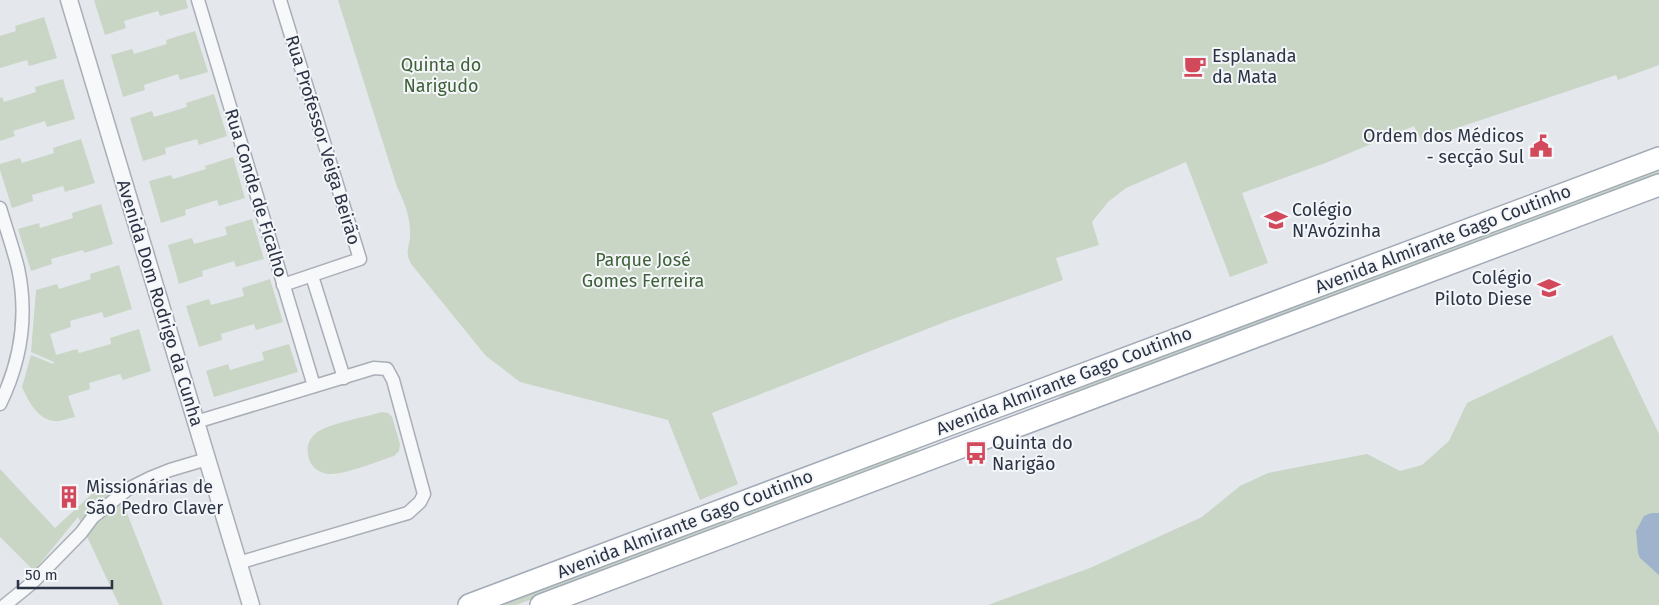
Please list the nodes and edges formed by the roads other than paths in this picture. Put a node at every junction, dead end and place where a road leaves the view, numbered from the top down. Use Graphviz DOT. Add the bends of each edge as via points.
graph roads {
  1 [pos="69,0"];
  2 [pos="198,0"];
  3 [pos="280,0"];
  4 [pos="1659,158"];
  5 [pos="1659,185"];
  6 [pos="0,208"];
  7 [pos="312,276"];
  8 [pos="283,285"];
  9 [pos="344,378"];
  10 [pos="314,386"];
  11 [pos="0,404"];
  12 [pos="996,407"];
  13 [pos="970,417"];
  14 [pos="196,422"];
  15 [pos="1005,431"];
  16 [pos="979,440"];
  17 [pos="207,459"];
  18 [pos="238,563"];
  19 [pos="5,605"];
  20 [pos="251,605"];
  21 [pos="469,605"];
  22 [pos="541,605"];
  1 -- 14 [label="street, Avenida Dom Rodrigo da Cunha"];
  2 -- 8 [label="street, Rua Conde de Ficalho"];
  3 -- 7 [label="street, Rua Professor Veiga Beirão" via="360,259"];
  4 -- 12 [label="main road, Avenida Almirante Gago Coutinho"];
  5 -- 15 [label="main road, Avenida Almirante Gago Coutinho"];
  6 -- 11 [label="street" via="17,266 23,320 16,364"];
  7 -- 8 [label="street, Rua Professor Veiga Beirão"];
  7 -- 9 [label="street, Rua Conde de Ficalho"];
  8 -- 10 [label="street, Rua Conde de Ficalho"];
  9 -- 10 [label="street"];
  9 -- 18 [label="street" via="374,368 387,369 393,380 424,494 420,502 408,514"];
  10 -- 14 [label="street"];
  12 -- 13 [label="main road, Avenida Almirante Gago Coutinho"];
  12 -- 15 [label="main road"];
  13 -- 16 [label="main road"];
  13 -- 21 [label="main road, Avenida Almirante Gago Coutinho"];
  14 -- 17 [label="street, Avenida Dom Rodrigo da Cunha"];
  15 -- 16 [label="main road, Avenida Almirante Gago Coutinho"];
  16 -- 22 [label="main road, Avenida Almirante Gago Coutinho"];
  17 -- 18 [label="street, Avenida Dom Rodrigo da Cunha"];
  17 -- 19 [label="street" via="170,470 128,489 93,517 32,583"];
  18 -- 20 [label="street, Avenida Dom Rodrigo da Cunha"];
}
